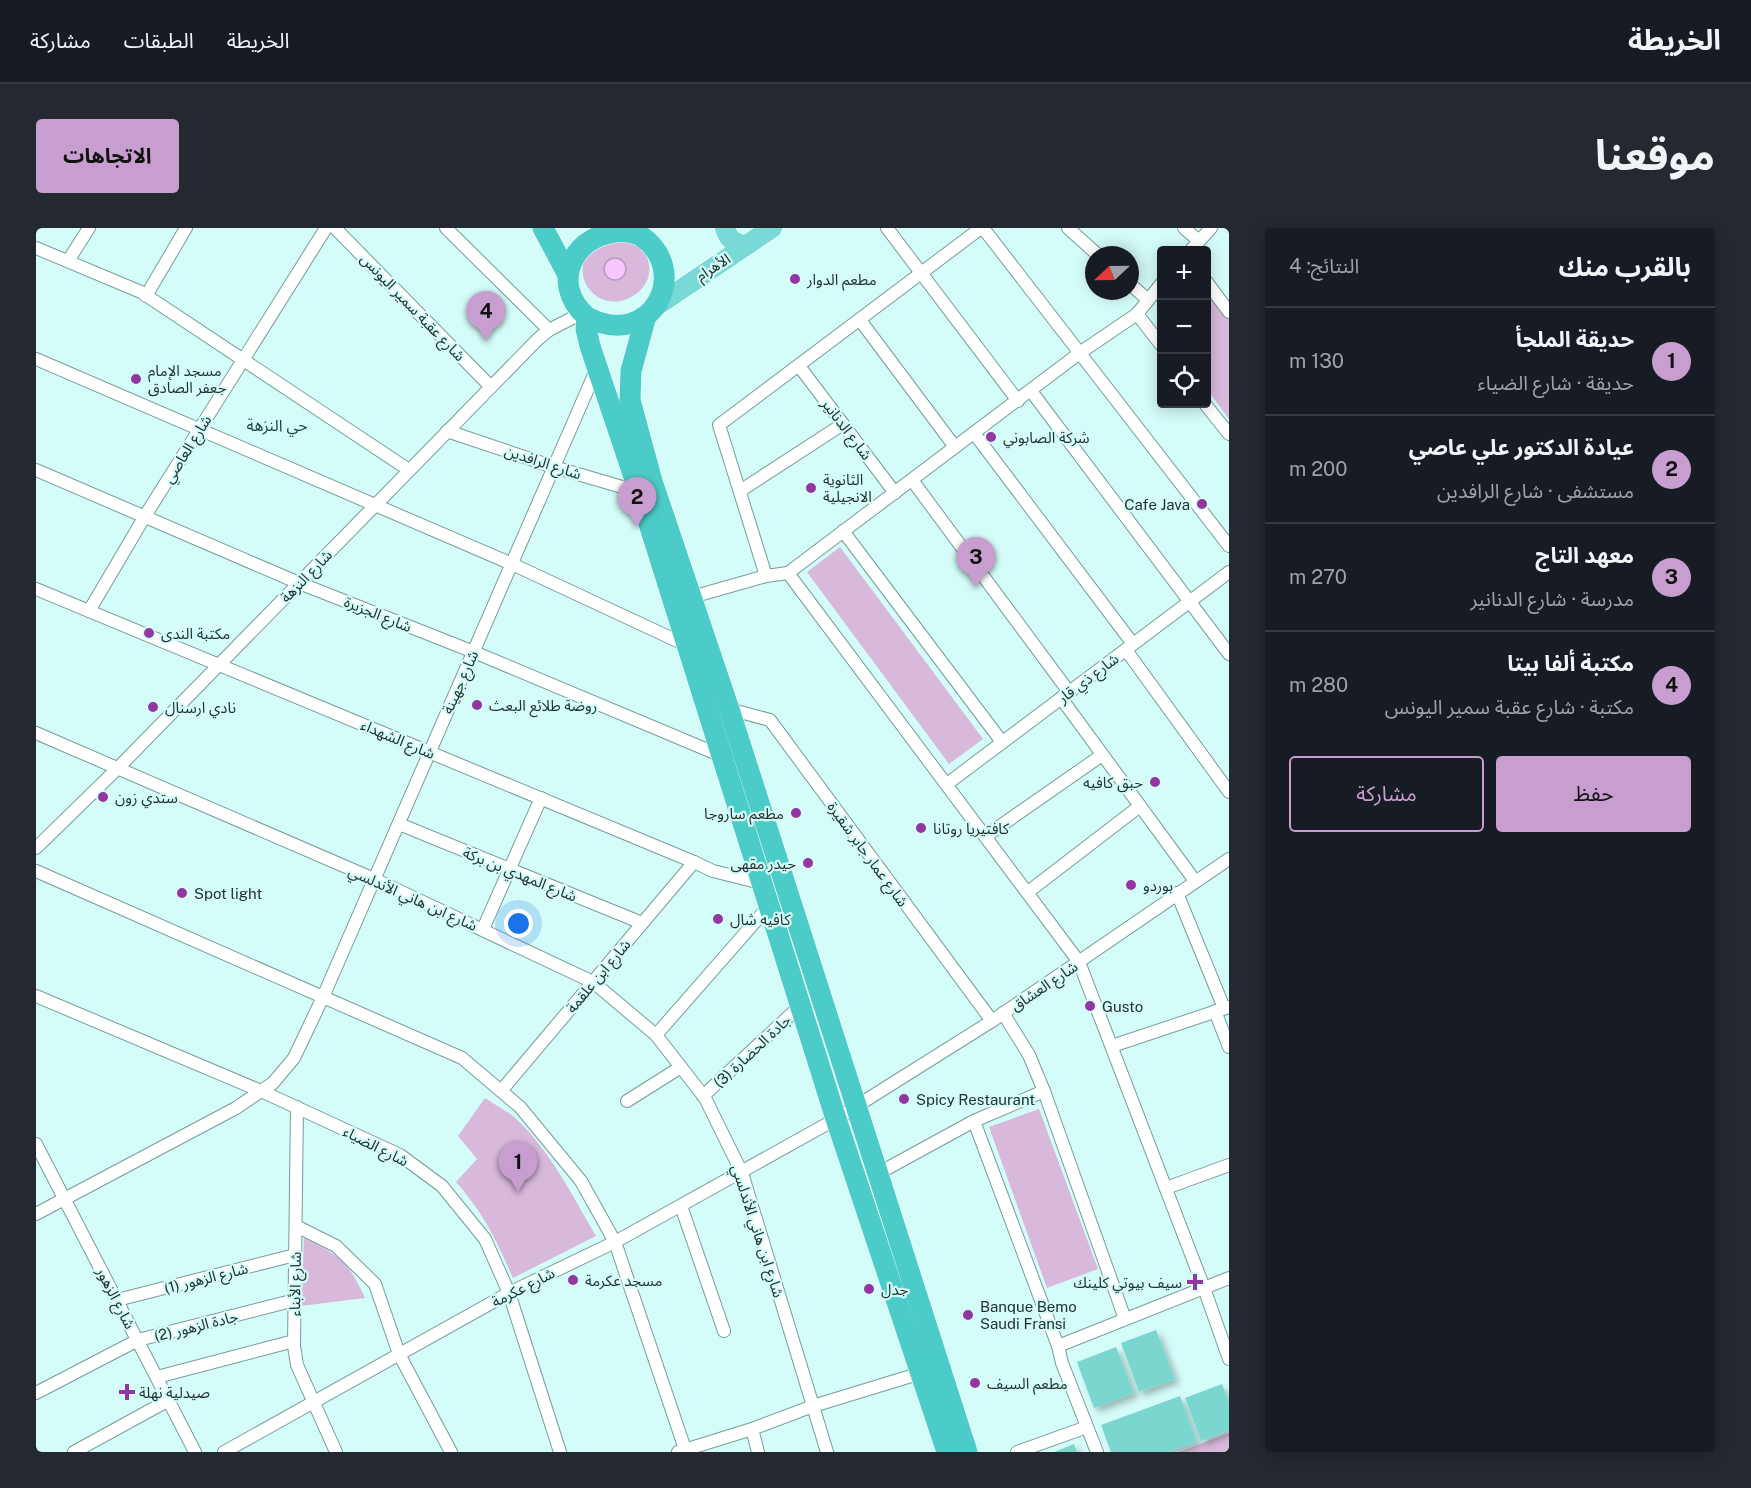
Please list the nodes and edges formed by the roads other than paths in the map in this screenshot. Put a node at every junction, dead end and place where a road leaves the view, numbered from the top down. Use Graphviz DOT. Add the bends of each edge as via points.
graph roads {
  1 [pos="89,228"];
  2 [pos="186,228"];
  3 [pos="326,228"];
  4 [pos="335,228"];
  5 [pos="446,228"];
  6 [pos="543,228"];
  7 [pos="725,228"];
  8 [pos="772,228"];
  9 [pos="887,228"];
  10 [pos="982,228"];
  11 [pos="1068,228"];
  12 [pos="1184,228"];
  13 [pos="1211,228"];
  14 [pos="616,229"];
  15 [pos="647,231"];
  16 [pos="746,245"];
  17 [pos="1088,246"];
  18 [pos="1195,246"];
  19 [pos="36,248"];
  20 [pos="68,261"];
  21 [pos="567,273"];
  22 [pos="922,274"];
  23 [pos="1211,288"];
  24 [pos="1157,289"];
  25 [pos="1139,292"];
  26 [pos="146,296"];
  27 [pos="1148,299"];
  28 [pos="650,311"];
  29 [pos="1229,312"];
  30 [pos="1137,314"];
  31 [pos="585,315"];
  32 [pos="860,320"];
  33 [pos="549,330"];
  34 [pos="1157,341"];
  35 [pos="1081,352"];
  36 [pos="36,359"];
  37 [pos="243,359"];
  38 [pos="799,366"];
  39 [pos="597,367"];
  40 [pos="491,387"];
  41 [pos="1031,391"];
  42 [pos="1018,401"];
  43 [pos="1208,408"];
  44 [pos="843,424"];
  45 [pos="199,430"];
  46 [pos="447,431"];
  47 [pos="974,433"];
  48 [pos="1229,434"];
  49 [pos="955,447"];
  50 [pos="554,467"];
  51 [pos="36,470"];
  52 [pos="409,470"];
  53 [pos="912,480"];
  54 [pos="740,491"];
  55 [pos="639,492"];
  56 [pos="895,493"];
  57 [pos="375,505"];
  58 [pos="145,516"];
  59 [pos="843,531"];
  60 [pos="1229,546"];
  61 [pos="512,564"];
  62 [pos="1229,572"];
  63 [pos="788,573"];
  64 [pos="766,576"];
  65 [pos="299,583"];
  66 [pos="36,589"];
  67 [pos="692,597"];
  68 [pos="1191,601"];
  69 [pos="89,611"];
  70 [pos="686,645"];
  71 [pos="1129,647"];
  72 [pos="474,652"];
  73 [pos="1229,654"];
  74 [pos="220,665"];
  75 [pos="1065,695"];
  76 [pos="729,709"];
  77 [pos="36,733"];
  78 [pos="1002,742"];
  79 [pos="430,752"];
  80 [pos="1102,755"];
  81 [pos="722,756"];
  82 [pos="118,768"];
  83 [pos="947,784"];
  84 [pos="1229,792"];
  85 [pos="542,798"];
  86 [pos="1140,806"];
  87 [pos="399,824"];
  88 [pos="986,836"];
  89 [pos="36,848"];
  90 [pos="1229,859"];
  91 [pos="694,862"];
  92 [pos="510,869"];
  93 [pos="36,871"];
  94 [pos="374,879"];
  95 [pos="1195,881"];
  96 [pos="761,883"];
  97 [pos="1028,892"];
  98 [pos="1177,893"];
  99 [pos="769,906"];
  100 [pos="642,923"];
  101 [pos="483,929"];
  102 [pos="1079,962"];
  103 [pos="593,982"];
  104 [pos="36,996"];
  105 [pos="323,997"];
  106 [pos="800,1006"];
  107 [pos="1223,1009"];
  108 [pos="1003,1013"];
  109 [pos="992,1021"];
  110 [pos="656,1035"];
  111 [pos="1112,1046"];
  112 [pos="1229,1047"];
  113 [pos="681,1067"];
  114 [pos="261,1091"];
  115 [pos="501,1091"];
  116 [pos="1044,1091"];
  117 [pos="703,1096"];
  118 [pos="627,1101"];
  119 [pos="297,1107"];
  120 [pos="855,1107"];
  121 [pos="836,1119"];
  122 [pos="974,1121"];
  123 [pos="36,1144"];
  124 [pos="1229,1165"];
  125 [pos="742,1173"];
  126 [pos="877,1174"];
  127 [pos="1166,1188"];
  128 [pos="64,1199"];
  129 [pos="681,1206"];
  130 [pos="36,1214"];
  131 [pos="296,1226"];
  132 [pos="615,1242"];
  133 [pos="295,1255"];
  134 [pos="1229,1278"];
  135 [pos="1204,1288"];
  136 [pos="509,1293"];
  137 [pos="117,1300"];
  138 [pos="295,1300"];
  139 [pos="1125,1319"];
  140 [pos="724,1331"];
  141 [pos="138,1340"];
  142 [pos="294,1341"];
  143 [pos="1058,1346"];
  144 [pos="399,1354"];
  145 [pos="1229,1359"];
  146 [pos="921,1373"];
  147 [pos="157,1377"];
  148 [pos="36,1393"];
  149 [pos="168,1400"];
  150 [pos="312,1403"];
  151 [pos="813,1406"];
  152 [pos="1087,1427"];
  153 [pos="752,1429"];
  154 [pos="683,1451"];
  155 [pos="74,1452"];
  156 [pos="195,1452"];
  157 [pos="224,1452"];
  158 [pos="336,1452"];
  159 [pos="451,1452"];
  160 [pos="560,1452"];
  161 [pos="758,1452"];
  162 [pos="827,1452"];
  163 [pos="947,1452"];
  164 [pos="967,1452"];
  165 [pos="1017,1452"];
  166 [pos="1097,1452"];
  1 -- 20 [label="street"];
  2 -- 26 [label="street"];
  3 -- 37 [label="street, شارع العاصي"];
  4 -- 40 [label="street, شارع عقبة سمير اليونس"];
  5 -- 33 [label="street"];
  6 -- 21 [label="highway"];
  7 -- 16 [label="main road" via="732,241"];
  8 -- 16 [label="main road, الأهرام"];
  9 -- 22 [label="street"];
  10 -- 22 [label="street"];
  10 -- 35 [label="street"];
  11 -- 17 [label="street"];
  12 -- 18 [label="street"];
  13 -- 18 [label="street"];
  14 -- 15 [label="highway"];
  14 -- 21 [label="highway" via="599,232 584,241 572,255"];
  15 -- 28 [label="highway" via="663,267 663,288"];
  16 -- 28 [label="main road, الأهرام"];
  19 -- 20 [label="street"];
  20 -- 26 [label="street"];
  21 -- 31 [label="highway" via="573,302"];
  22 -- 32 [label="street"];
  22 -- 42 [label="street"];
  23 -- 29 [label="street"];
  24 -- 27 [label="street"];
  25 -- 27 [label="street"];
  26 -- 37 [label="street"];
  27 -- 30 [label="street"];
  28 -- 31 [label="highway" via="632,324 617,327"];
  28 -- 67 [label="highway" via="631,371 630,400 652,481"];
  30 -- 34 [label="street"];
  30 -- 35 [label="street"];
  31 -- 33 [label="street, شارع النزهة"];
  31 -- 39 [label="highway"];
  32 -- 38 [label="street"];
  32 -- 49 [label="street"];
  33 -- 40 [label="street, شارع النزهة"];
  35 -- 41 [label="street"];
  35 -- 60 [label="street"];
  36 -- 45 [label="street"];
  37 -- 45 [label="street, شارع العاصي"];
  37 -- 52 [label="street"];
  38 -- 44 [label="street, شارع الدنانير"];
  38 -- 54 [label="street" via="719,425"];
  39 -- 50 [label="street, شارع جهينة"];
  39 -- 55 [label="highway"];
  40 -- 46 [label="street, شارع النزهة"];
  41 -- 42 [label="street"];
  41 -- 68 [label="street"];
  42 -- 47 [label="street"];
  43 -- 48 [label="street"];
  44 -- 54 [label="street"];
  44 -- 56 [label="street, شارع الدنانير"];
  45 -- 57 [label="street"];
  45 -- 58 [label="street, شارع العاصي"];
  46 -- 50 [label="street, شارع الرافدين"];
  46 -- 52 [label="street, شارع النزهة"];
  47 -- 49 [label="street"];
  47 -- 71 [label="street"];
  49 -- 53 [label="street"];
  50 -- 55 [label="street, شارع الرافدين"];
  50 -- 61 [label="street, شارع جهينة"];
  51 -- 58 [label="street, شارع الجزيرة"];
  52 -- 57 [label="street, شارع النزهة"];
  53 -- 56 [label="street"];
  53 -- 75 [label="street"];
  54 -- 64 [label="street"];
  55 -- 70 [label="highway"];
  56 -- 59 [label="street"];
  57 -- 61 [label="street"];
  57 -- 65 [label="street, شارع النزهة"];
  58 -- 65 [label="street, شارع الجزيرة"];
  58 -- 69 [label="street, شارع العاصي"];
  59 -- 63 [label="street"];
  59 -- 78 [label="street"];
  61 -- 70 [label="street"];
  61 -- 72 [label="street, شارع جهينة"];
  62 -- 68 [label="street, شارع ذي قار"];
  63 -- 64 [label="street"];
  63 -- 83 [label="street"];
  64 -- 67 [label="street"];
  65 -- 72 [label="street, شارع الجزيرة"];
  65 -- 74 [label="street, شارع النزهة"];
  66 -- 69 [label="street, شارع الشهداء"];
  67 -- 76 [label="highway"];
  68 -- 71 [label="street, شارع ذي قار"];
  68 -- 73 [label="street"];
  69 -- 74 [label="street, شارع الشهداء"];
  70 -- 81 [label="highway"];
  71 -- 75 [label="street, شارع ذي قار"];
  71 -- 84 [label="street"];
  72 -- 79 [label="street, شارع جهينة"];
  72 -- 81 [label="street, شارع الجزيرة"];
  74 -- 79 [label="street, شارع الشهداء"];
  74 -- 82 [label="street, شارع النزهة"];
  75 -- 78 [label="street, شارع ذي قار"];
  75 -- 80 [label="street"];
  76 -- 109 [label="street, شارع عمار جابر شقيرة" via="770,720"];
  76 -- 120 [label="highway"];
  77 -- 82 [label="street, شارع ابن هاني الأندلسي"];
  78 -- 83 [label="street, شارع ذي قار"];
  79 -- 85 [label="street, شارع الشهداء"];
  79 -- 87 [label="street, شارع جهينة"];
  80 -- 86 [label="street"];
  80 -- 88 [label="street"];
  81 -- 96 [label="highway"];
  82 -- 89 [label="street, شارع النزهة"];
  82 -- 94 [label="street, شارع ابن هاني الأندلسي"];
  83 -- 88 [label="street"];
  85 -- 91 [label="street, شارع الشهداء"];
  85 -- 92 [label="street"];
  86 -- 95 [label="street"];
  86 -- 97 [label="street"];
  87 -- 92 [label="street, شارع المهدي بن بركة"];
  87 -- 94 [label="street, شارع جهينة"];
  88 -- 97 [label="street"];
  90 -- 95 [label="street, شارع العشاق"];
  91 -- 96 [label="street, شارع الشهداء"];
  91 -- 100 [label="street, شارع ابن علقمة"];
  92 -- 100 [label="street, شارع المهدي بن بركة"];
  92 -- 101 [label="street"];
  93 -- 105 [label="street"];
  94 -- 101 [label="street, شارع ابن هاني الأندلسي"];
  94 -- 105 [label="street, شارع جهينة"];
  95 -- 98 [label="street, شارع العشاق"];
  96 -- 99 [label="highway"];
  97 -- 102 [label="street"];
  98 -- 102 [label="street, شارع العشاق"];
  98 -- 107 [label="street"];
  99 -- 106 [label="highway"];
  99 -- 110 [label="street"];
  100 -- 103 [label="street, شارع ابن علقمة"];
  101 -- 103 [label="street, شارع ابن هاني الأندلسي"];
  102 -- 108 [label="street, شارع العشاق"];
  102 -- 111 [label="street"];
  103 -- 110 [label="street, شارع ابن هاني الأندلسي"];
  103 -- 115 [label="street, شارع ابن علقمة"];
  104 -- 114 [label="street, شارع الضياء"];
  105 -- 114 [label="street, شارع جهينة" via="294,1058"];
  105 -- 115 [label="street" via="462,1058"];
  106 -- 117 [label="street, جادة الحضارة (3)"];
  106 -- 121 [label="highway"];
  107 -- 111 [label="street"];
  107 -- 112 [label="street"];
  108 -- 109 [label="street, شارع العشاق"];
  108 -- 116 [label="street" via="1029,1055"];
  109 -- 120 [label="street, شارع العشاق"];
  110 -- 113 [label="street, شارع ابن هاني الأندلسي"];
  111 -- 127 [label="street"];
  113 -- 117 [label="street, شارع ابن هاني الأندلسي"];
  113 -- 118 [label="street"];
  114 -- 119 [label="street, شارع الضياء"];
  114 -- 128 [label="street, شارع جهينة"];
  115 -- 132 [label="street" via="520,1107 581,1181"];
  116 -- 122 [label="street"];
  116 -- 139 [label="street"];
  117 -- 125 [label="street, شارع ابن هاني الأندلسي"];
  119 -- 131 [label="street, شارع الأبناء"];
  119 -- 136 [label="street, شارع الضياء" via="400,1155 442,1186 485,1239"];
  120 -- 121 [label="street, شارع عكرمة"];
  120 -- 126 [label="highway"];
  121 -- 125 [label="street, شارع عكرمة"];
  121 -- 146 [label="highway"];
  122 -- 126 [label="street"];
  122 -- 143 [label="street"];
  123 -- 128 [label="street, شارع الزهور"];
  124 -- 127 [label="street"];
  125 -- 129 [label="street, شارع عكرمة"];
  125 -- 151 [label="street, شارع ابن هاني الأندلسي"];
  126 -- 164 [label="highway"];
  127 -- 135 [label="street"];
  128 -- 130 [label="street, شارع جهينة"];
  128 -- 137 [label="street, شارع الزهور"];
  129 -- 132 [label="street, شارع عكرمة"];
  129 -- 140 [label="street"];
  131 -- 133 [label="street, شارع الأبناء"];
  131 -- 144 [label="street" via="336,1246 375,1284"];
  132 -- 136 [label="street, شارع عكرمة"];
  132 -- 154 [label="street"];
  133 -- 137 [label="street, شارع الزهور (1)"];
  133 -- 138 [label="street, شارع الأبناء"];
  134 -- 135 [label="street"];
  135 -- 139 [label="street"];
  135 -- 145 [label="street"];
  136 -- 144 [label="street, شارع عكرمة"];
  136 -- 160 [label="street, شارع الضياء"];
  137 -- 141 [label="street, شارع الزهور"];
  138 -- 141 [label="street, جادة الزهور (2)"];
  138 -- 142 [label="street, شارع الأبناء"];
  139 -- 143 [label="street"];
  141 -- 147 [label="street, شارع الزهور"];
  141 -- 148 [label="street, جادة الزهور (2)"];
  142 -- 147 [label="street"];
  142 -- 150 [label="street, شارع الأبناء" via="297,1365"];
  143 -- 152 [label="street"];
  144 -- 150 [label="street, شارع عكرمة"];
  144 -- 159 [label="street"];
  146 -- 151 [label="street"];
  146 -- 163 [label="highway"];
  147 -- 149 [label="street, شارع الزهور"];
  149 -- 155 [label="street"];
  149 -- 156 [label="street, شارع الزهور"];
  150 -- 157 [label="street, شارع عكرمة"];
  150 -- 158 [label="street, شارع الأبناء"];
  151 -- 153 [label="street"];
  151 -- 162 [label="street, شارع ابن هاني الأندلسي"];
  152 -- 165 [label="street"];
  152 -- 166 [label="street"];
  153 -- 154 [label="street"];
  153 -- 161 [label="street"];
}
